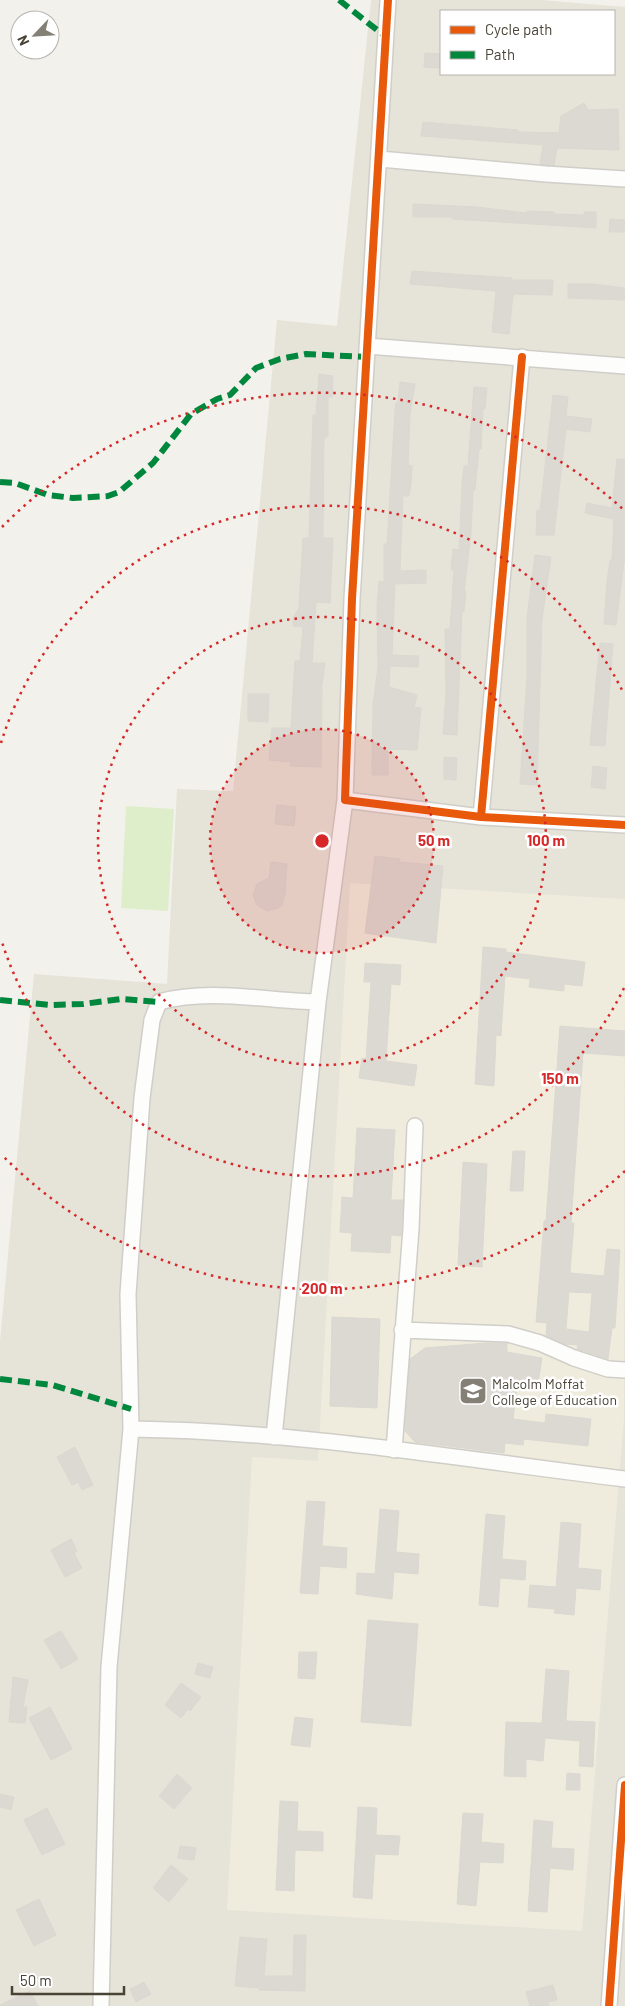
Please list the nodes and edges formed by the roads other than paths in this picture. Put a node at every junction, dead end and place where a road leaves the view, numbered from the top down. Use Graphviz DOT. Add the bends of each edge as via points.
graph roads {
  1 [pos="388,0"];
  2 [pos="380,159"];
  3 [pos="625,178"];
  4 [pos="367,346"];
  5 [pos="522,357"];
  6 [pos="625,366"];
  7 [pos="345,800"];
  8 [pos="481,817"];
  9 [pos="625,825"];
  10 [pos="318,1002"];
  11 [pos="415,1126"];
  12 [pos="402,1330"];
  13 [pos="625,1370"];
  14 [pos="131,1429"];
  15 [pos="274,1437"];
  16 [pos="394,1450"];
  17 [pos="625,1479"];
  18 [pos="625,1785"];
  19 [pos="101,2006"];
  20 [pos="609,2006"];
  1 -- 2 [label="street"];
  2 -- 3 [label="street"];
  2 -- 4 [label="street"];
  4 -- 5 [label="street"];
  4 -- 7 [label="street" via="352,599"];
  5 -- 6 [label="street"];
  5 -- 8 [label="street"];
  7 -- 8 [label="street"];
  7 -- 10 [label="street"];
  8 -- 9 [label="street"];
  10 -- 14 [label="street" via="217,996 159,1002 152,1020 142,1098 128,1294"];
  10 -- 15 [label="street"];
  11 -- 12 [label="street" via="412,1229"];
  12 -- 13 [label="street" via="508,1334 574,1358"];
  12 -- 16 [label="street"];
  14 -- 15 [label="street" via="200,1430"];
  14 -- 19 [label="street" via="109,1667"];
  15 -- 16 [label="street"];
  16 -- 17 [label="street"];
  18 -- 20 [label="street"];
}
